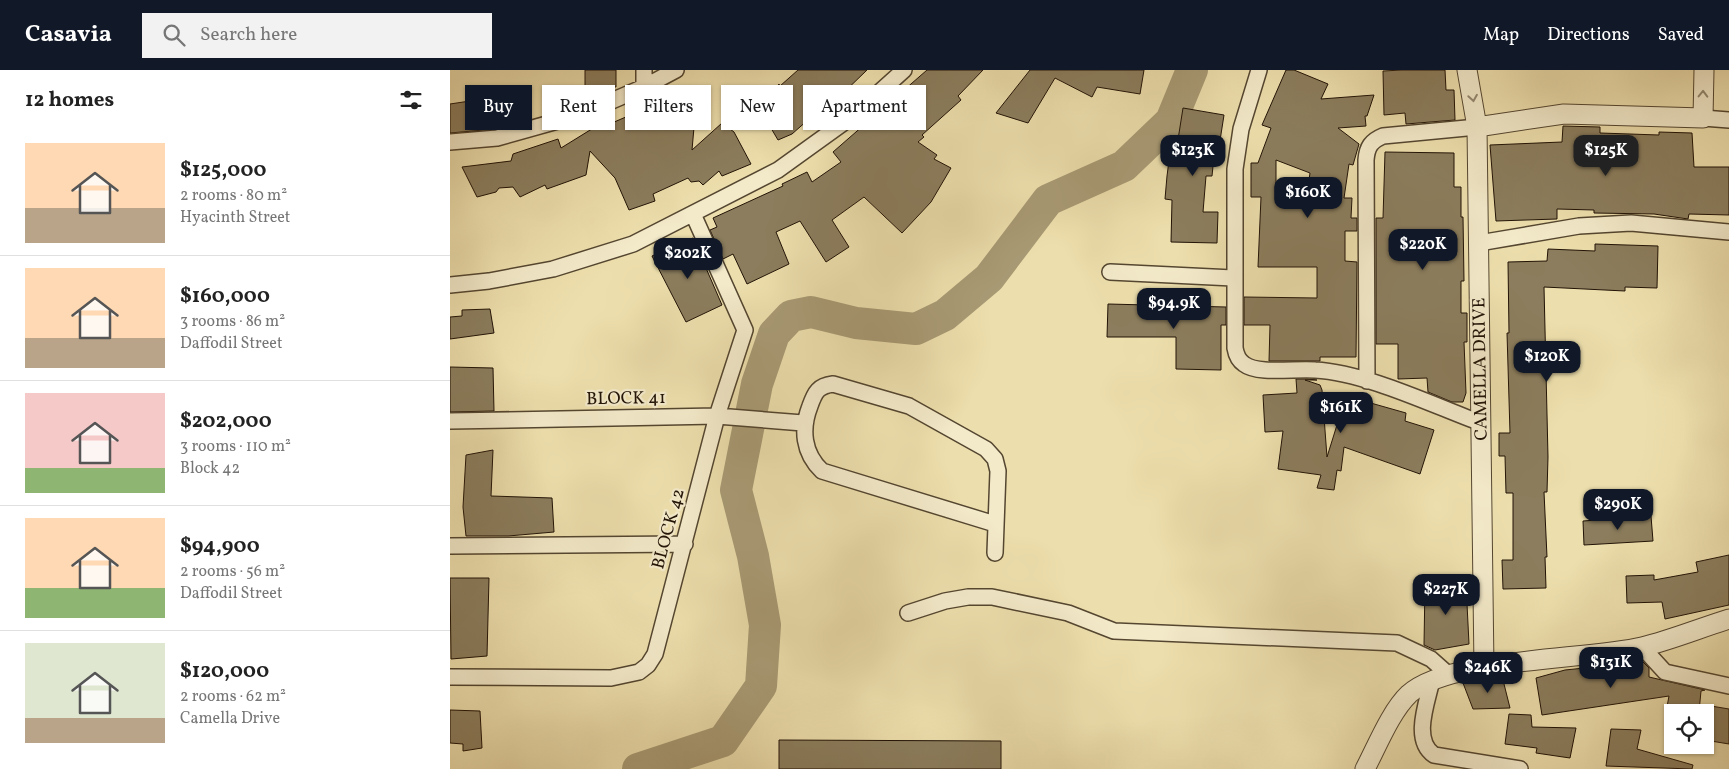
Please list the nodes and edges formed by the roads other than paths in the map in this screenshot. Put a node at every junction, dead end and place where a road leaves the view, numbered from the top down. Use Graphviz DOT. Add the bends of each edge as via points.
graph roads {
  1 [pos="644,70"];
  2 [pos="676,70"];
  3 [pos="904,70"];
  4 [pos="1259,70"];
  5 [pos="1467,70"];
  6 [pos="1704,70"];
  7 [pos="644,85"];
  8 [pos="648,85"];
  9 [pos="625,95"];
  10 [pos="1703,118"];
  11 [pos="1729,120"];
  12 [pos="1478,127"];
  13 [pos="450,142"];
  14 [pos="693,214"];
  15 [pos="1729,232"];
  16 [pos="1479,243"];
  17 [pos="1110,272"];
  18 [pos="1233,278"];
  19 [pos="450,285"];
  20 [pos="1367,381"];
  21 [pos="717,416"];
  22 [pos="450,421"];
  23 [pos="804,423"];
  24 [pos="1481,423"];
  25 [pos="995,524"];
  26 [pos="685,544"];
  27 [pos="450,546"];
  28 [pos="995,553"];
  29 [pos="908,613"];
  30 [pos="1729,619"];
  31 [pos="1642,647"];
  32 [pos="1484,668"];
  33 [pos="450,677"];
  34 [pos="1440,678"];
  35 [pos="1729,686"];
  36 [pos="1365,769"];
  37 [pos="1519,769"];
  1 -- 7 [label="street"];
  2 -- 8 [label="street"];
  3 -- 14 [label="street" via="853,116 778,170"];
  4 -- 18 [label="street" via="1241,129 1234,169"];
  5 -- 12 [label="street, CAMELLA DRIVE, one-way"];
  10 -- 6 [label="street, one-way"];
  9 -- 13 [label="street" via="579,115 497,138"];
  10 -- 11 [label="street"];
  10 -- 12 [label="street" via="1564,114"];
  12 -- 16 [label="street, CAMELLA DRIVE"];
  12 -- 20 [label="street" via="1383,136 1369,146 1366,160"];
  14 -- 19 [label="street" via="633,244 553,269"];
  14 -- 21 [label="street, BLOCK 42" via="745,330"];
  15 -- 16 [label="street" via="1631,223 1579,226"];
  16 -- 24 [label="street, CAMELLA DRIVE"];
  17 -- 18 [label="street"];
  18 -- 20 [label="street" via="1234,348 1244,364 1254,369 1316,370"];
  20 -- 24 [label="street"];
  21 -- 22 [label="street, BLOCK 41"];
  21 -- 23 [label="street, BLOCK 41"];
  21 -- 26 [label="street, BLOCK 42"];
  23 -- 25 [label="street" via="810,456 822,471"];
  23 -- 25 [label="street" via="815,391 824,385 834,384 910,406 986,450 995,459 998,471"];
  24 -- 32 [label="street, CAMELLA DRIVE"];
  25 -- 28 [label="street"];
  26 -- 27 [label="street"];
  26 -- 33 [label="street, BLOCK 42" via="655,654 640,672 611,678"];
  29 -- 34 [label="street" via="945,601 992,597 1068,613 1114,631 1397,643 1431,659"];
  30 -- 31 [label="street"];
  31 -- 32 [label="street"];
  31 -- 35 [label="street" via="1665,672"];
  32 -- 34 [label="street"];
  34 -- 36 [label="street" via="1410,694 1400,704"];
  34 -- 37 [label="street" via="1422,731 1428,751 1434,756"];
}
